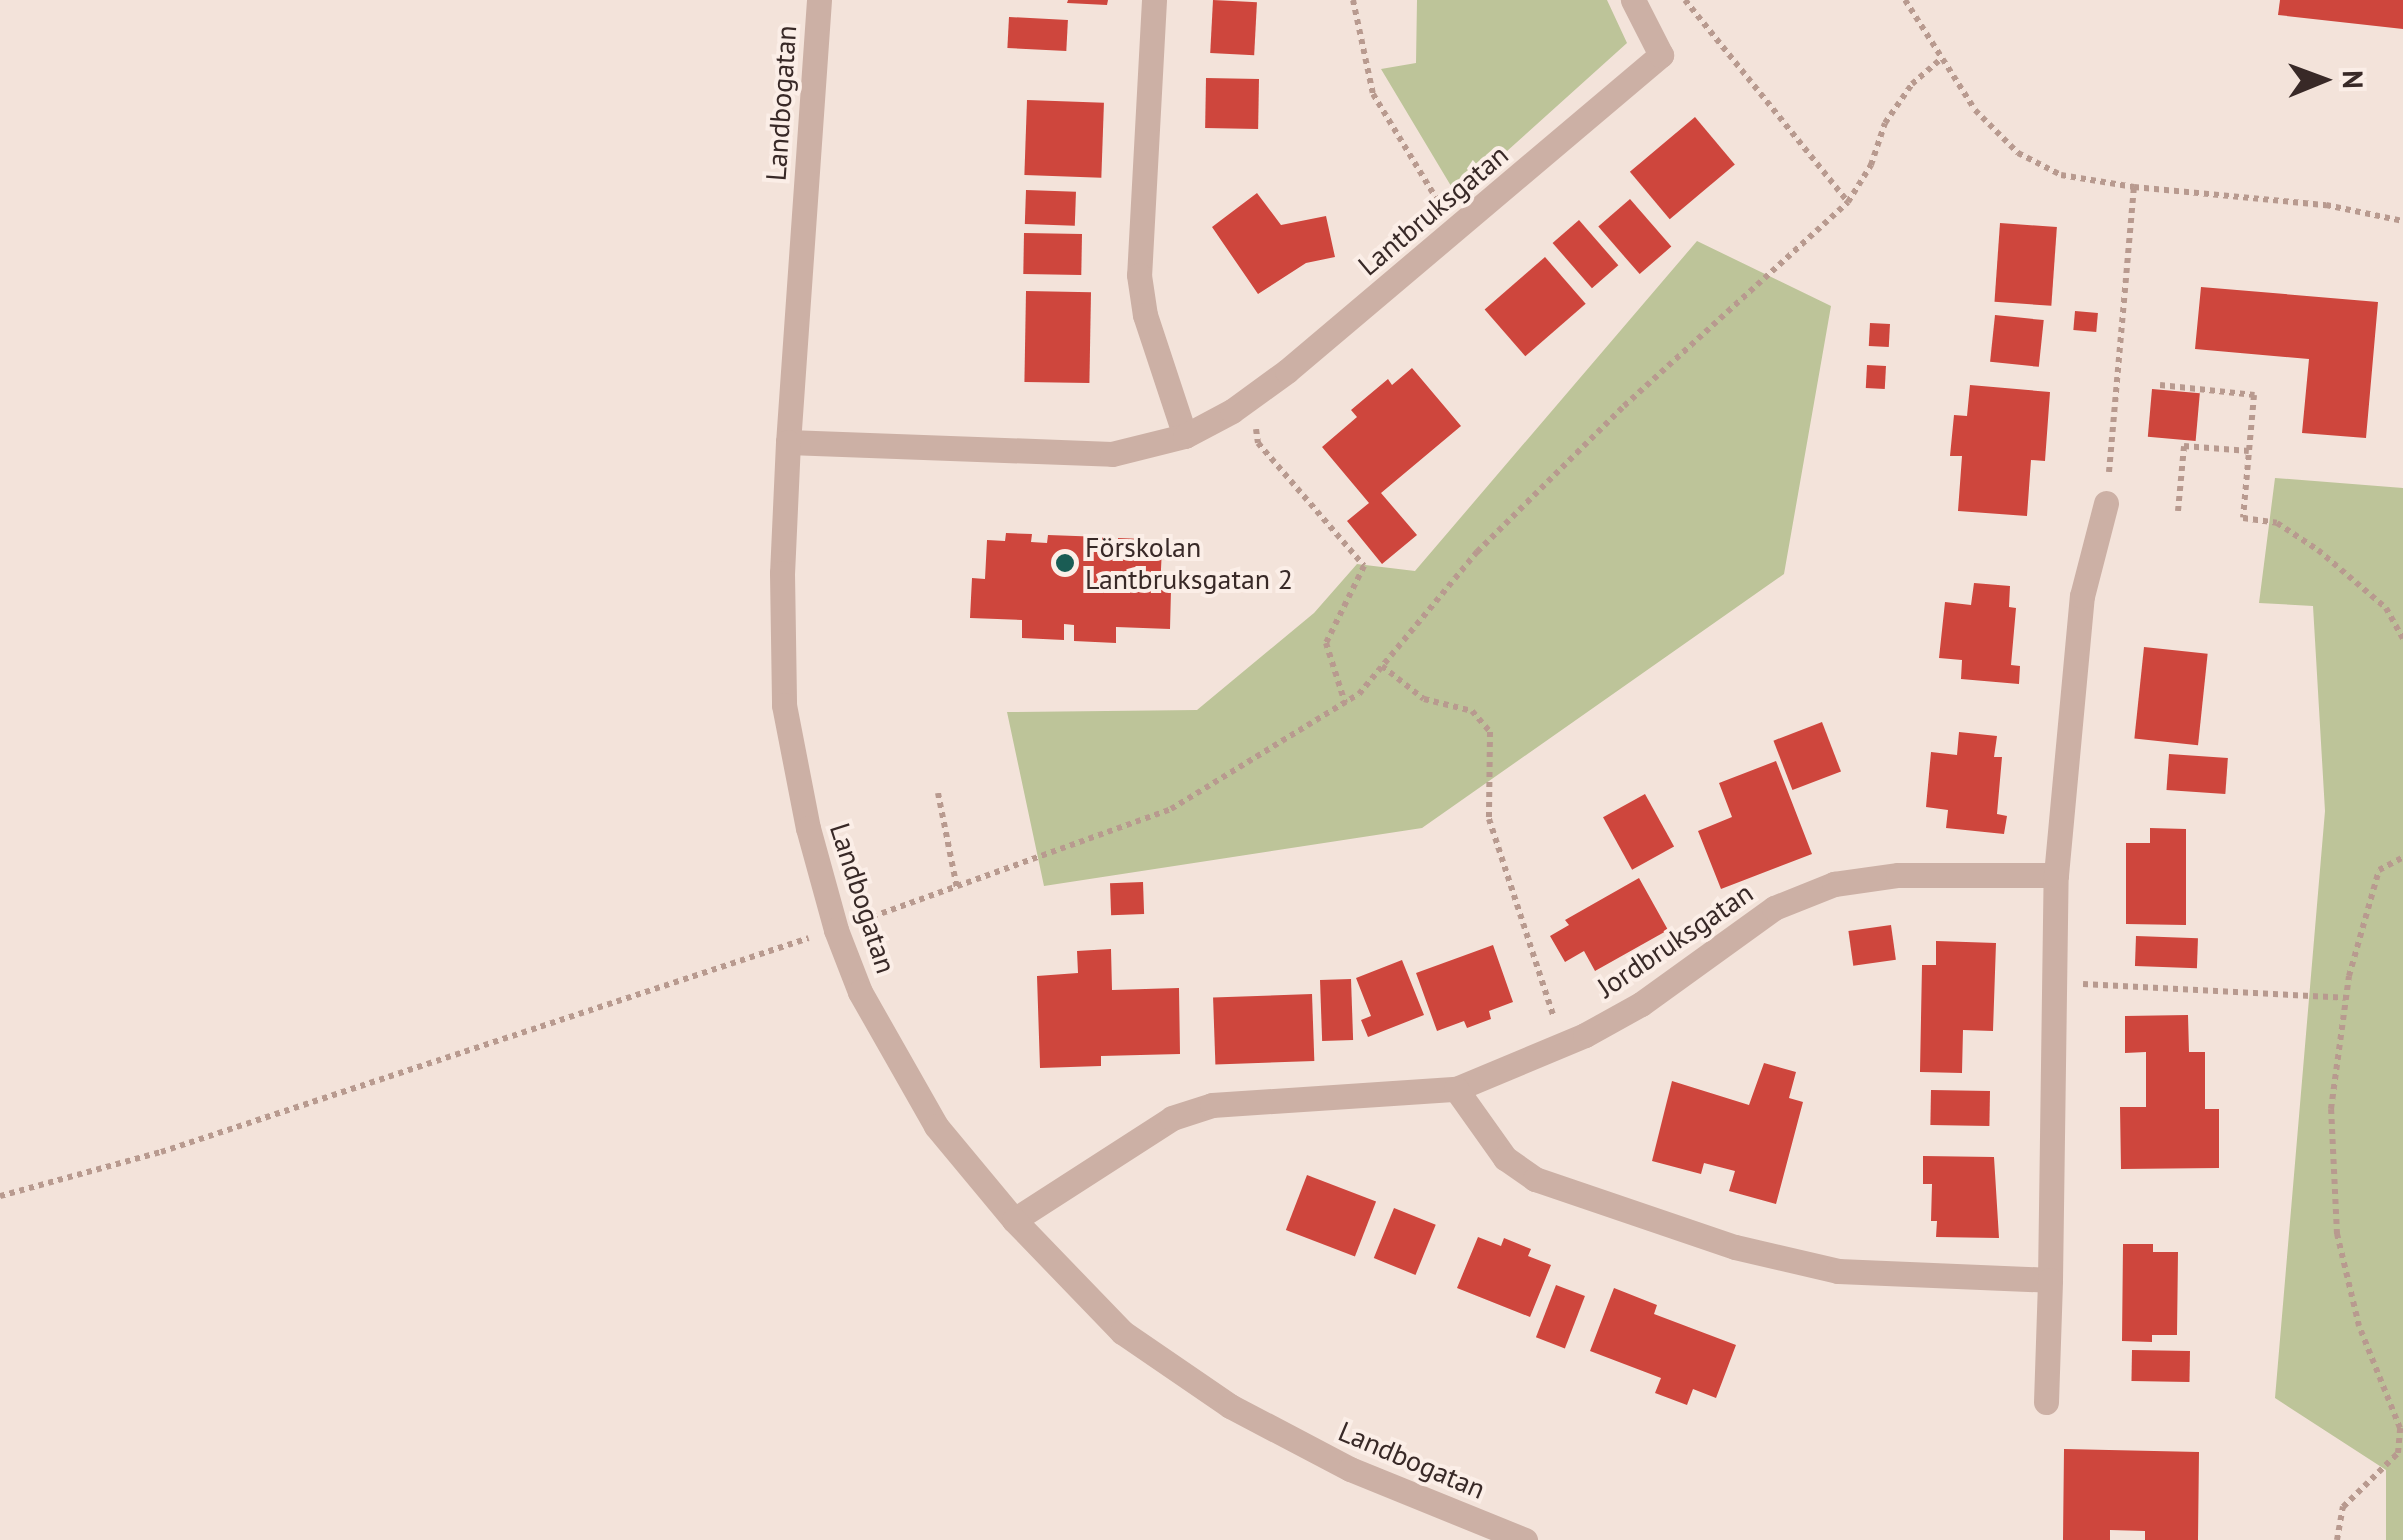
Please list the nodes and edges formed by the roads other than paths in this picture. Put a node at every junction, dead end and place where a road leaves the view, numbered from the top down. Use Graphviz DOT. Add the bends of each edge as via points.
graph roads {
  1 [pos="820,0"];
  2 [pos="1154,0"];
  3 [pos="1632,0"];
  4 [pos="1185,436"];
  5 [pos="788,442"];
  6 [pos="2106,503"];
  7 [pos="2056,875"];
  8 [pos="1456,1090"];
  9 [pos="1014,1220"];
  10 [pos="2050,1280"];
  11 [pos="2046,1402"];
  12 [pos="1525,1540"];
  1 -- 5 [label="street, Landbogatan"];
  2 -- 4 [label="street" via="1139,275 1145,315"];
  3 -- 4 [label="street, Lantbruksgatan" via="1661,55 1250,398"];
  4 -- 5 [label="street, Lantbruksgatan" via="1112,454"];
  5 -- 9 [label="street, Landbogatan" via="784,705 836,930 860,992 936,1126"];
  6 -- 7 [label="street" via="2082,596"];
  7 -- 8 [label="street, Jordbruksgatan" via="1898,875 1834,884 1774,908 1641,1004"];
  7 -- 10 [label="street"];
  8 -- 9 [label="street, Jordbruksgatan" via="1212,1105 1172,1118"];
  8 -- 10 [label="street" via="1505,1158 1535,1179 1735,1247 1838,1271"];
  9 -- 12 [label="street, Landbogatan" via="1122,1332 1230,1406 1350,1470"];
  10 -- 11 [label="street"];
}
